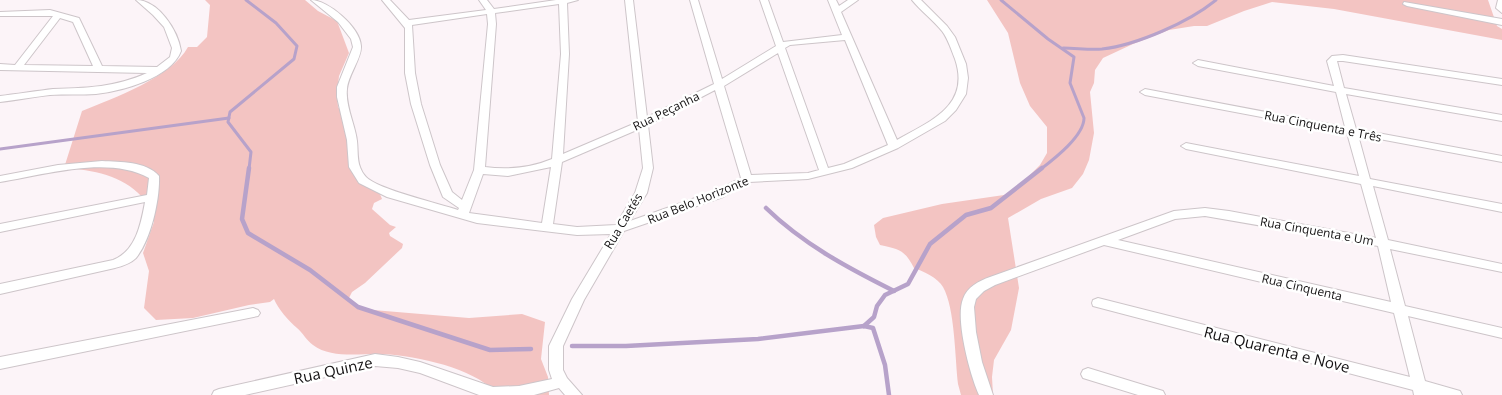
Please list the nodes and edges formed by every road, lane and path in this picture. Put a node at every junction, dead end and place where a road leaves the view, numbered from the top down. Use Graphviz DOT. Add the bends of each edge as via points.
graph roads {
  1 [pos="140,0"];
  2 [pos="315,0"];
  3 [pos="386,0"];
  4 [pos="483,0"];
  5 [pos="574,0"];
  6 [pos="629,0"];
  7 [pos="694,0"];
  8 [pos="764,0"];
  9 [pos="832,0"];
  10 [pos="854,0"];
  11 [pos="916,0"];
  12 [pos="1502,0"];
  13 [pos="563,2"];
  14 [pos="1409,2"];
  15 [pos="491,10"];
  16 [pos="837,11"];
  17 [pos="1502,11"];
  18 [pos="0,14"];
  19 [pos="59,14"];
  20 [pos="407,22"];
  21 [pos="1502,22"];
  22 [pos="847,37"];
  23 [pos="781,46"];
  24 [pos="1198,63"];
  25 [pos="0,67"];
  26 [pos="18,67"];
  27 [pos="98,68"];
  28 [pos="158,70"];
  29 [pos="1502,82"];
  30 [pos="718,86"];
  31 [pos="1340,90"];
  32 [pos="1145,92"];
  33 [pos="0,100"];
  34 [pos="1502,118"];
  35 [pos="642,124"];
  36 [pos="1352,131"];
  37 [pos="894,146"];
  38 [pos="1186,146"];
  39 [pos="1502,159"];
  40 [pos="557,162"];
  41 [pos="479,170"];
  42 [pos="824,173"];
  43 [pos="0,178"];
  44 [pos="748,179"];
  45 [pos="1366,182"];
  46 [pos="154,197"];
  47 [pos="1502,208"];
  48 [pos="463,211"];
  49 [pos="548,227"];
  50 [pos="0,228"];
  51 [pos="618,229"];
  52 [pos="1102,240"];
  53 [pos="1383,242"];
  54 [pos="1502,268"];
  55 [pos="0,289"];
  56 [pos="1098,303"];
  57 [pos="1401,310"];
  58 [pos="253,313"];
  59 [pos="1502,333"];
  60 [pos="0,363"];
  61 [pos="1088,374"];
  62 [pos="561,382"];
  63 [pos="1420,390"];
  64 [pos="219,395"];
  65 [pos="575,395"];
  66 [pos="986,395"];
  67 [pos="1158,395"];
  68 [pos="1455,395"];
  1 -- 28 [label="street" via="166,22 176,47 172,60"];
  2 -- 48 [label="street, Rua Belo Horizonte" via="347,26 356,40 357,47 342,87 342,96 357,174 373,187"];
  3 -- 20 [label="street"];
  4 -- 15 [label="street"];
  5 -- 13 [label="street"];
  6 -- 35 [label="street, Rua Caetés"];
  7 -- 30 [label="street"];
  8 -- 23 [label="street"];
  9 -- 16 [label="street"];
  10 -- 16 [label="street"];
  11 -- 37 [label="street, Rua Belo Horizonte" via="952,39 961,64 961,94 941,120"];
  12 -- 17 [label="street"];
  13 -- 15 [label="street"];
  13 -- 40 [label="street" via="564,54"];
  14 -- 21 [label="street"];
  15 -- 20 [label="street"];
  15 -- 41 [label="street"];
  16 -- 22 [label="street"];
  18 -- 19 [label="street" via="35,11"];
  19 -- 26 [label="street"];
  19 -- 27 [label="street" via="76,20"];
  20 -- 48 [label="street" via="410,73 416,104 447,194"];
  22 -- 23 [label="street, Rua Peçanha"];
  22 -- 37 [label="street"];
  23 -- 30 [label="street, Rua Peçanha"];
  23 -- 42 [label="street"];
  24 -- 31 [label="street"];
  25 -- 26 [label="street"];
  26 -- 27 [label="street"];
  27 -- 28 [label="street"];
  28 -- 33 [label="street" via="133,82 104,90 45,93"];
  29 -- 31 [label="street" via="1335,58 1332,61"];
  30 -- 35 [label="street, Rua Peçanha"];
  30 -- 44 [label="street"];
  31 -- 34 [label="street"];
  31 -- 36 [label="street"];
  32 -- 36 [label="street, Rua Cinquenta e Três"];
  35 -- 40 [label="street, Rua Peçanha"];
  35 -- 51 [label="street, Rua Caetés" via="648,156 646,180"];
  36 -- 39 [label="street, Rua Cinquenta e Três"];
  36 -- 45 [label="street"];
  37 -- 42 [label="street, Rua Belo Horizonte"];
  38 -- 45 [label="street"];
  40 -- 41 [label="street, Rua Peçanha" via="522,172"];
  40 -- 49 [label="street"];
  41 -- 48 [label="street"];
  42 -- 44 [label="street, Rua Belo Horizonte"];
  43 -- 46 [label="street" via="94,165 135,166 154,176"];
  44 -- 51 [label="street, Rua Belo Horizonte" via="719,194"];
  45 -- 47 [label="street"];
  45 -- 53 [label="street"];
  46 -- 50 [label="street"];
  46 -- 55 [label="street" via="136,249 128,258 115,264"];
  48 -- 49 [label="street, Rua Belo Horizonte" via="496,222"];
  49 -- 51 [label="street, Rua Belo Horizonte" via="598,231"];
  51 -- 62 [label="street, Rua Caetés" via="578,299 556,346 556,370"];
  52 -- 53 [label="street, Rua Cinquenta e Um" via="1174,215 1206,212"];
  52 -- 57 [label="street, Rua Cinquenta"];
  52 -- 66 [label="street, Rua Cinquenta e Um" via="983,284 972,293 967,311 977,372"];
  53 -- 54 [label="street, Rua Cinquenta e Um"];
  53 -- 57 [label="street"];
  56 -- 63 [label="street, Rua Quarenta e Nove"];
  57 -- 59 [label="street, Rua Cinquenta"];
  57 -- 63 [label="street"];
  58 -- 60 [label="street"];
  61 -- 67 [label="street"];
  62 -- 64 [label="street, Rua Quinze" via="526,392 490,392 410,363 375,360"];
  62 -- 65 [label="street"];
  63 -- 68 [label="street, Rua Quarenta e Nove"];
}
